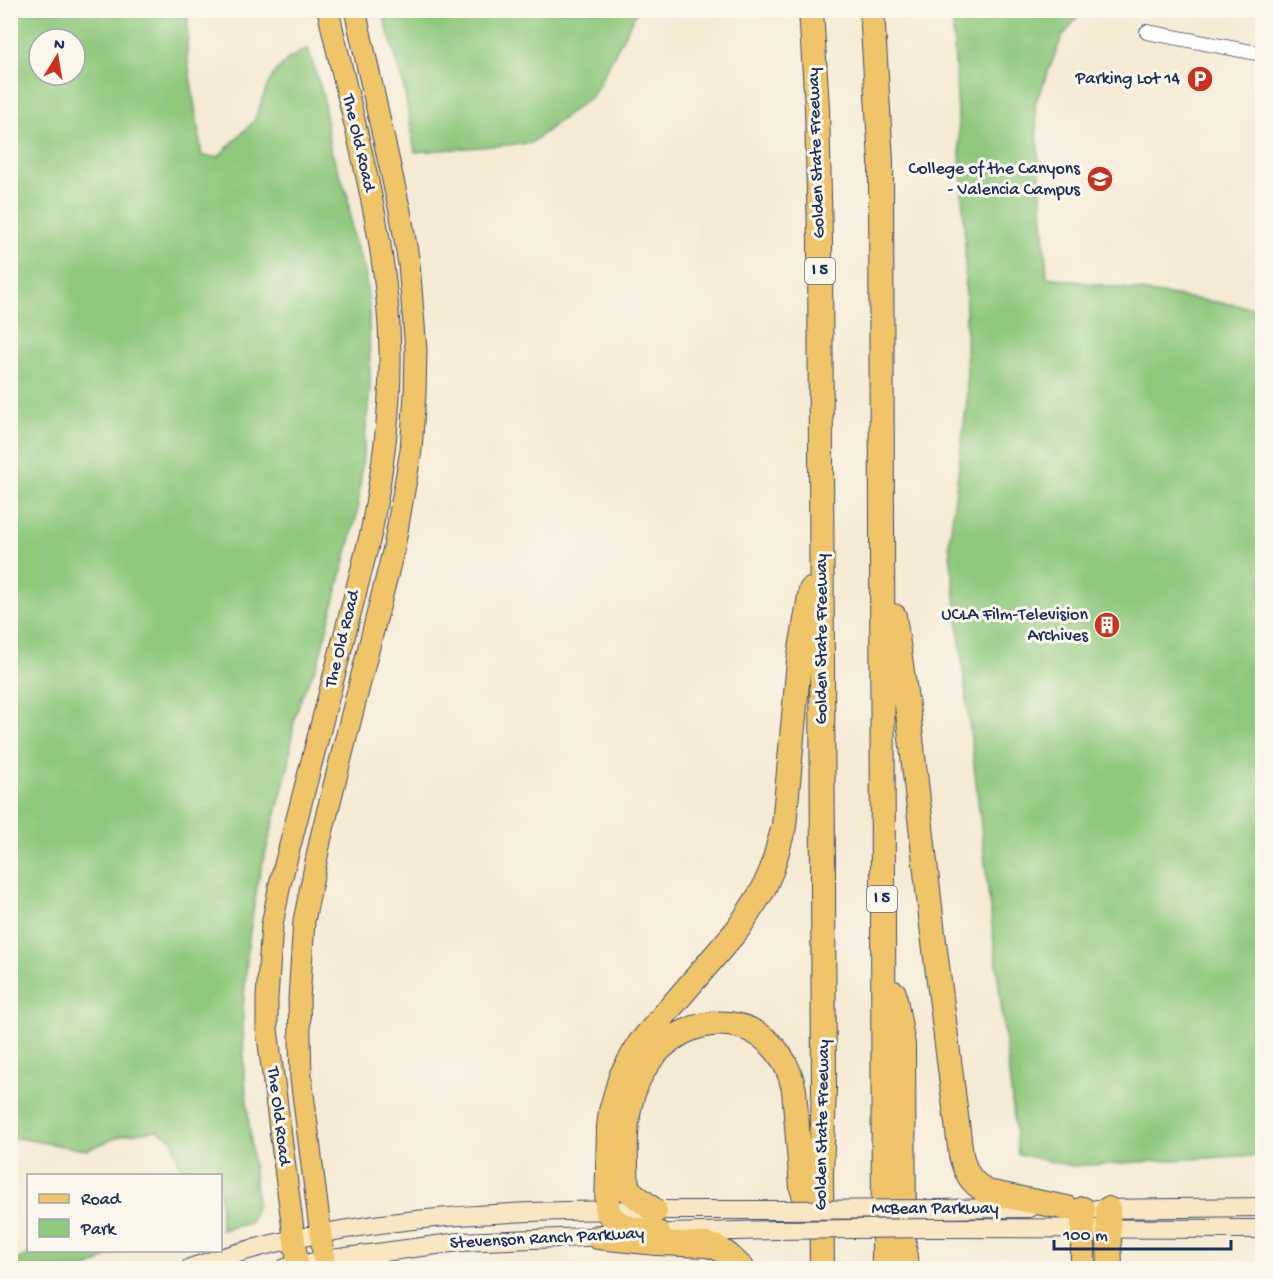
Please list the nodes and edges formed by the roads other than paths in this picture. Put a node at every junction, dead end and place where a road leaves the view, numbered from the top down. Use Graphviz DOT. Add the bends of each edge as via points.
graph roads {
  1 [pos="328,10"];
  2 [pos="355,10"];
  3 [pos="811,10"];
  4 [pos="872,10"];
  5 [pos="1147,32"];
  6 [pos="1263,54"];
  7 [pos="882,530"];
  8 [pos="822,531"];
  9 [pos="882,912"];
  10 [pos="1263,1207"];
  11 [pos="607,1211"];
  12 [pos="1078,1215"];
  13 [pos="1109,1219"];
  14 [pos="656,1222"];
  15 [pos="1263,1229"];
  16 [pos="775,1230"];
  17 [pos="321,1235"];
  18 [pos="598,1237"];
  19 [pos="294,1240"];
  20 [pos="822,1257"];
  21 [pos="325,1264"];
  22 [pos="294,1268"];
  23 [pos="190,1269"];
  24 [pos="742,1269"];
  25 [pos="884,1269"];
  26 [pos="906,1269"];
  27 [pos="1083,1269"];
  28 [pos="1110,1269"];
  1 -- 19 [label="main road, The Old Road" via="382,256 390,351 389,396 371,533 289,844 272,924 267,1029"];
  2 -- 17 [label="main road, The Old Road" via="409,264 416,350 415,394 411,450 394,548 321,837 304,921 299,999 301,1078"];
  3 -- 8 [label="highway, Golden State Freeway / I 5" via="820,219"];
  4 -- 7 [label="highway, I 5" via="880,161"];
  5 -- 6 [label="street"];
  7 -- 9 [label="highway, I 5"];
  7 -- 12 [label="highway" via="965,1169 975,1185 987,1192"];
  8 -- 11 [label="highway" via="799,661 787,803 779,846 763,890 738,929 640,1043 621,1077 610,1112"];
  8 -- 20 [label="highway, Golden State Freeway / I 5"];
  9 -- 25 [label="highway, I 5"];
  9 -- 26 [label="highway" via="903,1045"];
  10 -- 13 [label="main road, McBean Parkway"];
  11 -- 14 [label="highway" via="615,1222 626,1227"];
  11 -- 17 [label="main road, Stevenson Ranch Parkway" via="477,1214"];
  12 -- 13 [label="main road, McBean Parkway"];
  12 -- 14 [label="main road, McBean Parkway, bridge" via="929,1209 777,1210"];
  12 -- 16 [label="main road, McBean Parkway, bridge" via="930,1228"];
  12 -- 27 [label="highway"];
  13 -- 15 [label="main road, McBean Parkway"];
  13 -- 28 [label="highway"];
  14 -- 16 [label="main road, Stevenson Ranch Parkway"];
  14 -- 18 [label="main road, Stevenson Ranch Parkway"];
  14 -- 20 [label="highway" via="627,1189 627,1120 634,1090 653,1056 682,1031 711,1023 736,1026 763,1037 791,1074 802,1188"];
  17 -- 19 [label="main road, Stevenson Ranch Parkway"];
  17 -- 21 [label="main road, The Old Road"];
  18 -- 21 [label="main road, Stevenson Ranch Parkway" via="459,1242"];
  18 -- 24 [label="highway" via="707,1245 718,1248"];
  19 -- 22 [label="main road, The Old Road"];
  19 -- 23 [label="main road, Stevenson Ranch Parkway"];
  21 -- 22 [label="main road, Stevenson Ranch Parkway"];
}
